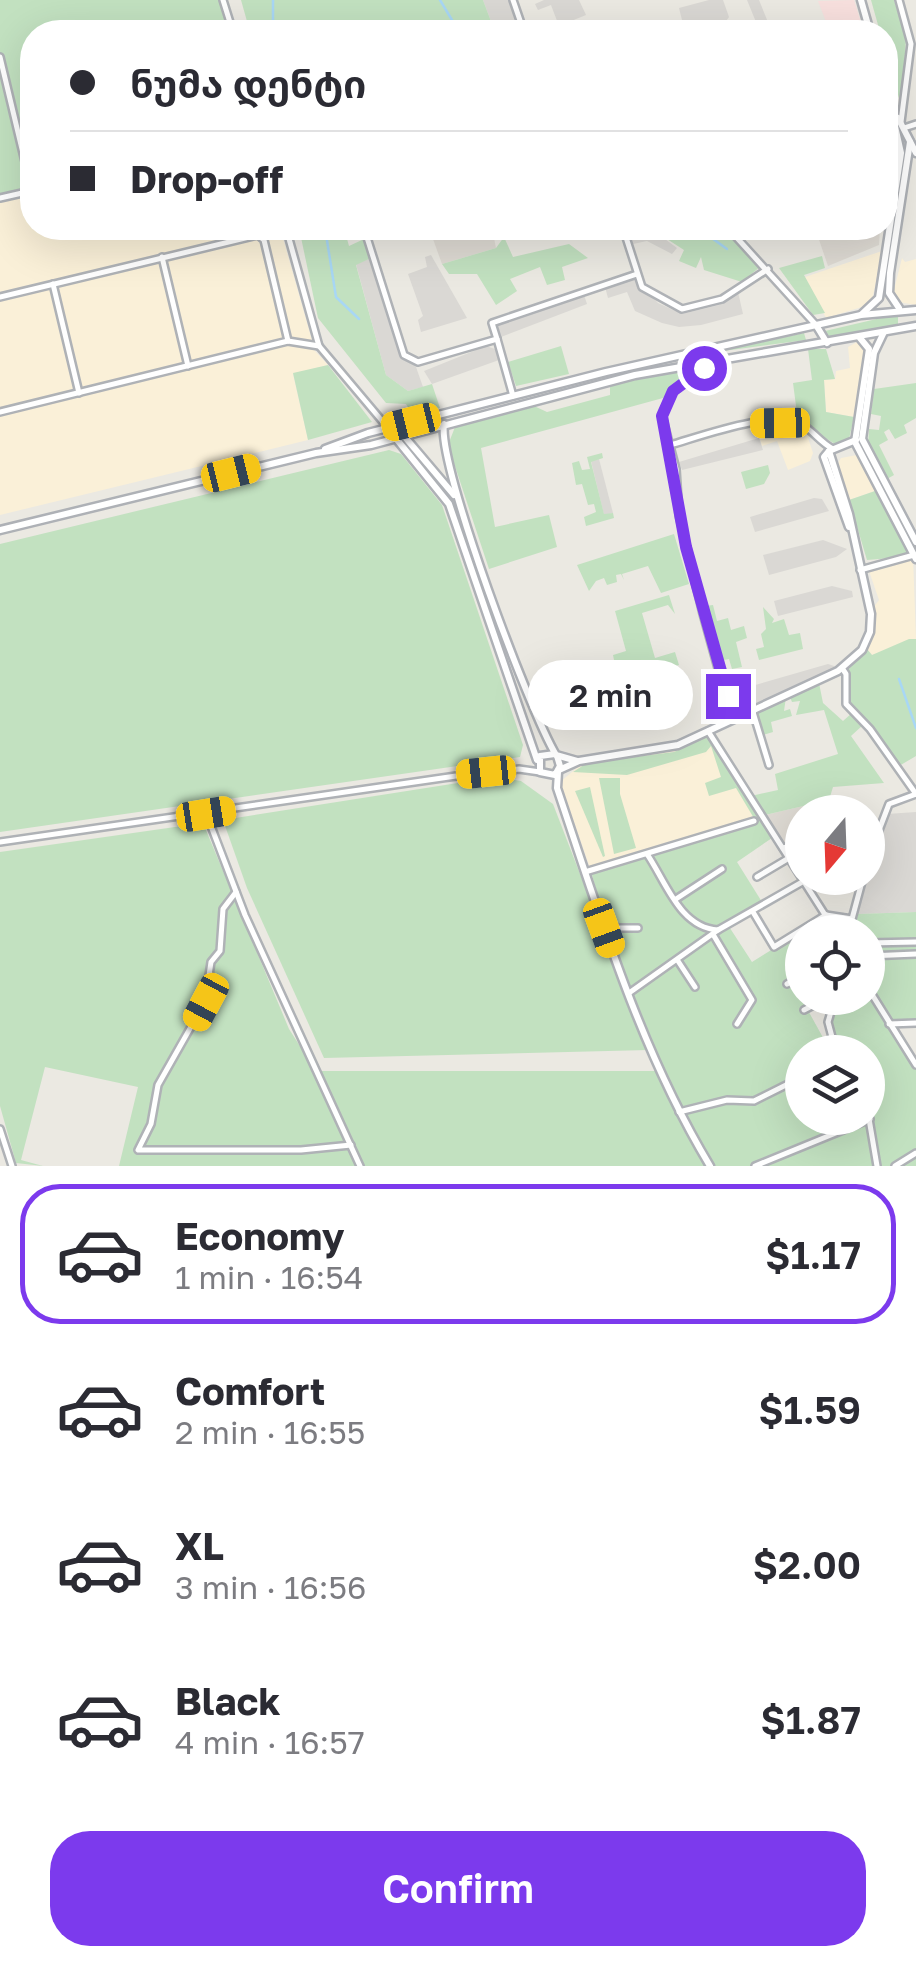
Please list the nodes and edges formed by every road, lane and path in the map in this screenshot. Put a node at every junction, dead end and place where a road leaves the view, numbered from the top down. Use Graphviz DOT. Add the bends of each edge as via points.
graph roads {
  1 [pos="899,0"];
  2 [pos="0,57"];
  3 [pos="916,124"];
  4 [pos="898,135"];
  5 [pos="908,136"];
  6 [pos="20,140"];
  7 [pos="899,142"];
  8 [pos="898,150"];
  9 [pos="916,152"];
  10 [pos="898,219"];
  11 [pos="234,240"];
  12 [pos="263,240"];
  13 [pos="289,240"];
  14 [pos="368,240"];
  15 [pos="627,240"];
  16 [pos="740,240"];
  17 [pos="887,240"];
  18 [pos="895,240"];
  19 [pos="162,258"];
  20 [pos="768,269"];
  21 [pos="637,274"];
  22 [pos="53,284"];
  23 [pos="0,297"];
  24 [pos="900,309"];
  25 [pos="916,310"];
  26 [pos="861,315"];
  27 [pos="816,325"];
  28 [pos="916,326"];
  29 [pos="884,332"];
  30 [pos="859,337"];
  31 [pos="497,339"];
  32 [pos="288,341"];
  33 [pos="826,342"];
  34 [pos="319,346"];
  35 [pos="710,348"];
  36 [pos="712,361"];
  37 [pos="188,366"];
  38 [pos="79,393"];
  39 [pos="512,396"];
  40 [pos="515,406"];
  41 [pos="0,412"];
  42 [pos="444,424"];
  43 [pos="388,428"];
  44 [pos="400,436"];
  45 [pos="858,440"];
  46 [pos="670,445"];
  47 [pos="831,450"];
  48 [pos="316,453"];
  49 [pos="460,503"];
  50 [pos="451,510"];
  51 [pos="0,530"];
  52 [pos="915,551"];
  53 [pos="860,570"];
  54 [pos="842,668"];
  55 [pos="752,709"];
  56 [pos="739,715"];
  57 [pos="708,731"];
  58 [pos="556,756"];
  59 [pos="537,761"];
  60 [pos="579,761"];
  61 [pos="769,766"];
  62 [pos="519,769"];
  63 [pos="559,771"];
  64 [pos="541,774"];
  65 [pos="557,788"];
  66 [pos="916,794"];
  67 [pos="206,814"];
  68 [pos="885,814"];
  69 [pos="754,821"];
  70 [pos="0,842"];
  71 [pos="784,848"];
  72 [pos="647,854"];
  73 [pos="785,861"];
  74 [pos="722,869"];
  75 [pos="585,872"];
  76 [pos="757,877"];
  77 [pos="236,892"];
  78 [pos="785,892"];
  79 [pos="676,900"];
  80 [pos="753,911"];
  81 [pos="604,928"];
  82 [pos="638,928"];
  83 [pos="716,933"];
  84 [pos="785,940"];
  85 [pos="916,942"];
  86 [pos="885,943"];
  87 [pos="916,954"];
  88 [pos="885,955"];
  89 [pos="678,961"];
  90 [pos="695,987"];
  91 [pos="629,993"];
  92 [pos="884,1015"];
  93 [pos="916,1022"];
  94 [pos="737,1024"];
  95 [pos="889,1024"];
  96 [pos="916,1065"];
  97 [pos="785,1086"];
  98 [pos="679,1112"];
  99 [pos="0,1129"];
  100 [pos="826,1135"];
  101 [pos="872,1135"];
  102 [pos="350,1145"];
  103 [pos="916,1153"];
  104 [pos="12,1166"];
  105 [pos="360,1166"];
  106 [pos="710,1166"];
  107 [pos="755,1166"];
  108 [pos="877,1166"];
  109 [pos="895,1166"];
  1 -- 5 [label="street" via="911,44"];
  2 -- 6 [label="street"];
  3 -- 5 [label="street"];
  4 -- 7 [label="street"];
  5 -- 7 [label="street"];
  5 -- 9 [label="street"];
  5 -- 10 [label="street"];
  7 -- 8 [label="street"];
  11 -- 19 [label="street"];
  12 -- 32 [label="street"];
  13 -- 34 [label="street"];
  14 -- 31 [label="street" via="408,360 430,360"];
  15 -- 21 [label="street"];
  16 -- 20 [label="street"];
  17 -- 26 [label="street" via="880,298"];
  18 -- 24 [label="street" via="889,293"];
  19 -- 22 [label="street"];
  19 -- 37 [label="street"];
  20 -- 21 [label="street" via="722,300 682,309 642,287"];
  20 -- 27 [label="street"];
  21 -- 31 [label="street" via="492,323"];
  22 -- 23 [label="street"];
  22 -- 38 [label="street"];
  24 -- 25 [label="street"];
  24 -- 26 [label="street"];
  26 -- 27 [label="street"];
  27 -- 33 [label="street"];
  27 -- 35 [label="street"];
  28 -- 29 [label="street"];
  29 -- 30 [label="street"];
  29 -- 45 [label="street"];
  30 -- 33 [label="street"];
  30 -- 45 [label="street" via="869,349"];
  31 -- 39 [label="street"];
  32 -- 34 [label="street"];
  32 -- 37 [label="street"];
  33 -- 36 [label="street"];
  34 -- 43 [label="street"];
  35 -- 36 [label="street"];
  35 -- 39 [label="street"];
  36 -- 40 [label="street"];
  36 -- 46 [label="street" via="665,403"];
  37 -- 38 [label="street"];
  38 -- 41 [label="street"];
  39 -- 40 [label="street"];
  39 -- 43 [label="street"];
  40 -- 42 [label="street"];
  42 -- 44 [label="street"];
  42 -- 49 [label="street"];
  43 -- 44 [label="street"];
  43 -- 48 [label="street"];
  44 -- 48 [label="street"];
  44 -- 49 [label="street"];
  44 -- 50 [label="street"];
  45 -- 47 [label="street"];
  45 -- 52 [label="street"];
  46 -- 47 [label="street" via="746,423 796,422"];
  46 -- 56 [label="street" via="699,600 722,683"];
  47 -- 53 [label="street"];
  48 -- 51 [label="street"];
  49 -- 50 [label="street"];
  49 -- 58 [label="street"];
  50 -- 59 [label="street"];
  52 -- 53 [label="street"];
  53 -- 54 [label="street" via="870,632"];
  54 -- 55 [label="street"];
  54 -- 66 [label="street" via="846,704"];
  55 -- 56 [label="street"];
  55 -- 61 [label="street"];
  56 -- 57 [label="street"];
  57 -- 60 [label="street" via="678,745"];
  57 -- 71 [label="street"];
  58 -- 59 [label="street" via="547,753"];
  58 -- 60 [label="street"];
  58 -- 63 [label="street"];
  59 -- 62 [label="street"];
  59 -- 64 [label="street"];
  60 -- 63 [label="street"];
  62 -- 64 [label="street"];
  62 -- 67 [label="street"];
  63 -- 64 [label="street"];
  63 -- 65 [label="street"];
  64 -- 65 [label="street"];
  65 -- 75 [label="street"];
  66 -- 68 [label="street" via="890,804"];
  67 -- 70 [label="street"];
  67 -- 77 [label="street"];
  69 -- 72 [label="street"];
  72 -- 75 [label="street"];
  72 -- 79 [label="street"];
  73 -- 76 [label="street"];
  74 -- 79 [label="street"];
  75 -- 81 [label="street"];
  77 -- 102 [label="street"];
  77 -- 102 [label="street" via="223,910 206,1002 158,1085 138,1150"];
  78 -- 80 [label="street"];
  79 -- 83 [label="street" via="694,925"];
  80 -- 83 [label="street"];
  80 -- 84 [label="street" via="774,947"];
  81 -- 82 [label="street"];
  81 -- 91 [label="street"];
  83 -- 89 [label="street"];
  83 -- 94 [label="street" via="752,1000"];
  85 -- 86 [label="street"];
  87 -- 88 [label="street"];
  89 -- 90 [label="street"];
  89 -- 91 [label="street"];
  91 -- 98 [label="street"];
  92 -- 95 [label="street"];
  93 -- 95 [label="street"];
  95 -- 96 [label="street"];
  97 -- 98 [label="street" via="754,1102 727,1100"];
  98 -- 106 [label="street"];
  99 -- 104 [label="street"];
  100 -- 107 [label="street"];
  101 -- 108 [label="street"];
  102 -- 105 [label="street"];
  103 -- 109 [label="street"];
}
